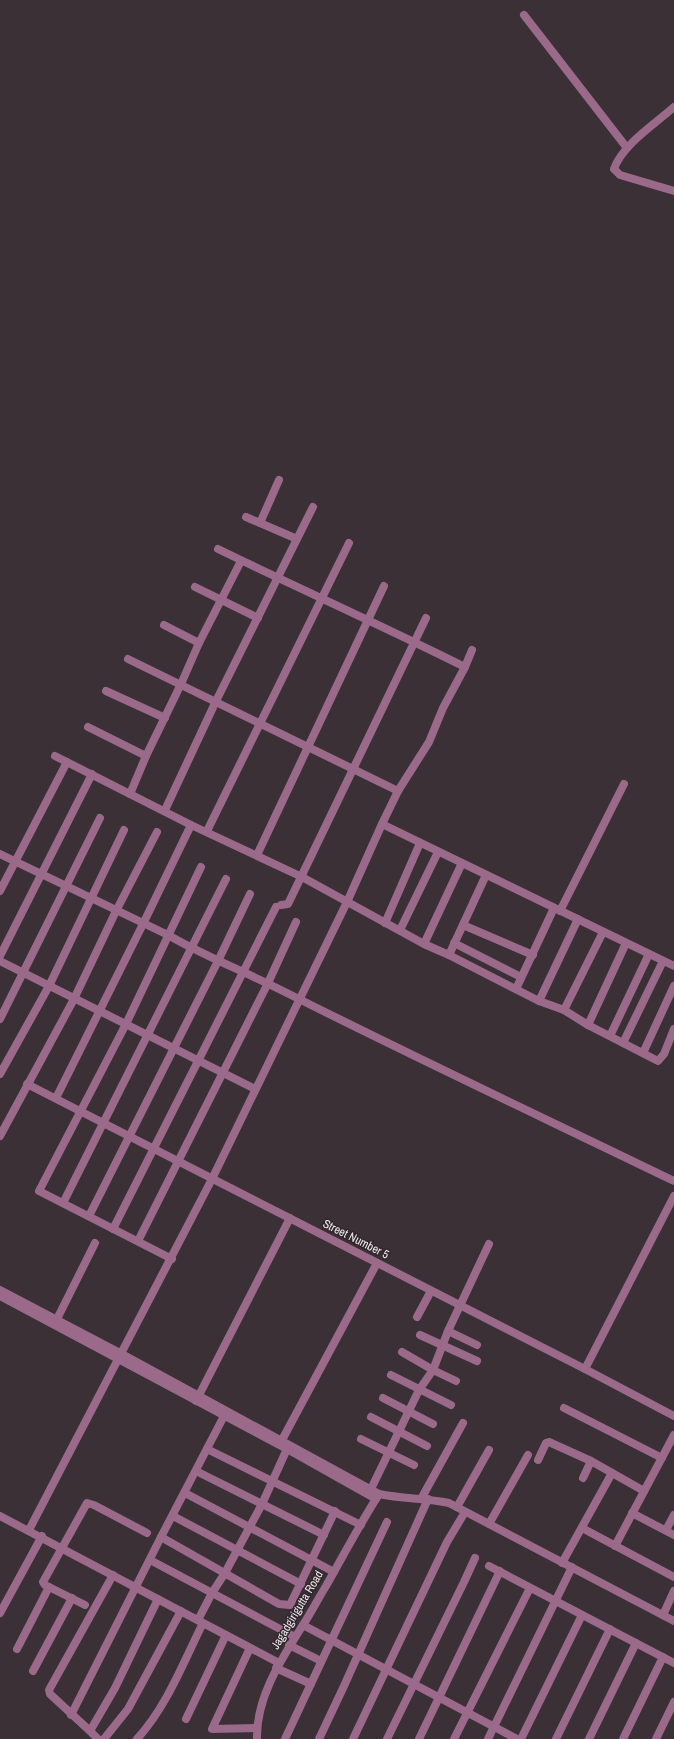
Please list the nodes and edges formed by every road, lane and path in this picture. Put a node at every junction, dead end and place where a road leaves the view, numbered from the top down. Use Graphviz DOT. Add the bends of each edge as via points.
graph roads {
  1 [pos="524,16"];
  2 [pos="674,107"];
  3 [pos="627,148"];
  4 [pos="674,191"];
  5 [pos="279,480"];
  6 [pos="313,507"];
  7 [pos="246,517"];
  8 [pos="260,523"];
  9 [pos="297,539"];
  10 [pos="349,543"];
  11 [pos="218,549"];
  12 [pos="241,561"];
  13 [pos="277,578"];
  14 [pos="384,586"];
  15 [pos="195,587"];
  16 [pos="221,600"];
  17 [pos="321,600"];
  18 [pos="258,618"];
  19 [pos="426,618"];
  20 [pos="368,621"];
  21 [pos="164,625"];
  22 [pos="415,642"];
  23 [pos="199,643"];
  24 [pos="472,650"];
  25 [pos="128,658"];
  26 [pos="465,667"];
  27 [pos="181,684"];
  28 [pos="106,691"];
  29 [pos="216,701"];
  30 [pos="165,718"];
  31 [pos="260,723"];
  32 [pos="88,728"];
  33 [pos="307,746"];
  34 [pos="55,756"];
  35 [pos="146,756"];
  36 [pos="67,762"];
  37 [pos="353,769"];
  38 [pos="92,774"];
  39 [pos="624,784"];
  40 [pos="398,791"];
  41 [pos="130,794"];
  42 [pos="165,810"];
  43 [pos="100,818"];
  44 [pos="191,824"];
  45 [pos="382,824"];
  46 [pos="124,830"];
  47 [pos="207,831"];
  48 [pos="157,832"];
  49 [pos="420,843"];
  50 [pos="438,852"];
  51 [pos="0,854"];
  52 [pos="256,855"];
  53 [pos="15,861"];
  54 [pos="462,863"];
  55 [pos="201,867"];
  56 [pos="42,874"];
  57 [pos="486,875"];
  58 [pos="302,876"];
  59 [pos="226,879"];
  60 [pos="67,886"];
  61 [pos="0,891"];
  62 [pos="250,894"];
  63 [pos="91,898"];
  64 [pos="347,902"];
  65 [pos="557,909"];
  66 [pos="116,911"];
  67 [pos="578,920"];
  68 [pos="296,922"];
  69 [pos="386,923"];
  70 [pos="144,924"];
  71 [pos="463,925"];
  72 [pos="400,930"];
  73 [pos="603,932"];
  74 [pos="168,935"];
  75 [pos="454,943"];
  76 [pos="626,943"];
  77 [pos="424,944"];
  78 [pos="192,949"];
  79 [pos="649,954"];
  80 [pos="449,955"];
  81 [pos="533,955"];
  82 [pos="0,956"];
  83 [pos="0,961"];
  84 [pos="218,961"];
  85 [pos="663,961"];
  86 [pos="674,966"];
  87 [pos="23,973"];
  88 [pos="242,973"];
  89 [pos="521,977"];
  90 [pos="268,983"];
  91 [pos="49,986"];
  92 [pos="674,986"];
  93 [pos="516,989"];
  94 [pos="74,999"];
  95 [pos="299,999"];
  96 [pos="539,1000"];
  97 [pos="564,1010"];
  98 [pos="100,1011"];
  99 [pos="0,1019"];
  100 [pos="126,1024"];
  101 [pos="588,1025"];
  102 [pos="674,1029"];
  103 [pos="149,1036"];
  104 [pos="610,1036"];
  105 [pos="623,1043"];
  106 [pos="174,1048"];
  107 [pos="643,1053"];
  108 [pos="198,1060"];
  109 [pos="223,1073"];
  110 [pos="0,1074"];
  111 [pos="27,1084"];
  112 [pos="256,1089"];
  113 [pos="56,1098"];
  114 [pos="81,1111"];
  115 [pos="104,1123"];
  116 [pos="0,1136"];
  117 [pos="129,1136"];
  118 [pos="154,1148"];
  119 [pos="179,1161"];
  120 [pos="212,1179"];
  121 [pos="674,1181"];
  122 [pos="674,1196"];
  123 [pos="63,1203"];
  124 [pos="89,1216"];
  125 [pos="290,1218"];
  126 [pos="113,1229"];
  127 [pos="138,1242"];
  128 [pos="95,1243"];
  129 [pos="489,1244"];
  130 [pos="172,1259"];
  131 [pos="378,1263"];
  132 [pos="0,1290"];
  133 [pos="431,1291"];
  134 [pos="0,1296"];
  135 [pos="460,1305"];
  136 [pos="417,1316"];
  137 [pos="57,1319"];
  138 [pos="448,1331"];
  139 [pos="420,1335"];
  140 [pos="477,1345"];
  141 [pos="443,1346"];
  142 [pos="402,1352"];
  143 [pos="121,1357"];
  144 [pos="477,1361"];
  145 [pos="585,1369"];
  146 [pos="433,1370"];
  147 [pos="391,1375"];
  148 [pos="456,1381"];
  149 [pos="419,1390"];
  150 [pos="198,1398"];
  151 [pos="383,1398"];
  152 [pos="451,1405"];
  153 [pos="564,1408"];
  154 [pos="409,1411"];
  155 [pos="224,1416"];
  156 [pos="674,1416"];
  157 [pos="371,1417"];
  158 [pos="463,1423"];
  159 [pos="433,1424"];
  160 [pos="399,1432"];
  161 [pos="674,1435"];
  162 [pos="361,1439"];
  163 [pos="282,1440"];
  164 [pos="427,1446"];
  165 [pos="207,1449"];
  166 [pos="287,1449"];
  167 [pos="489,1450"];
  168 [pos="388,1452"];
  169 [pos="528,1455"];
  170 [pos="662,1458"];
  171 [pos="538,1460"];
  172 [pos="591,1461"];
  173 [pos="414,1465"];
  174 [pos="196,1470"];
  175 [pos="612,1473"];
  176 [pos="583,1478"];
  177 [pos="272,1480"];
  178 [pos="371,1489"];
  179 [pos="644,1491"];
  180 [pos="185,1493"];
  181 [pos="378,1497"];
  182 [pos="424,1499"];
  183 [pos="262,1504"];
  184 [pos="457,1507"];
  185 [pos="335,1511"];
  186 [pos="465,1512"];
  187 [pos="632,1513"];
  188 [pos="674,1515"];
  189 [pos="0,1516"];
  190 [pos="173,1516"];
  191 [pos="387,1522"];
  192 [pos="489,1524"];
  193 [pos="361,1525"];
  194 [pos="249,1527"];
  195 [pos="582,1528"];
  196 [pos="29,1530"];
  197 [pos="666,1530"];
  198 [pos="147,1533"];
  199 [pos="674,1534"];
  200 [pos="324,1535"];
  201 [pos="42,1536"];
  202 [pos="162,1537"];
  203 [pos="615,1546"];
  204 [pos="62,1548"];
  205 [pos="237,1550"];
  206 [pos="475,1558"];
  207 [pos="150,1560"];
  208 [pos="312,1560"];
  209 [pos="562,1563"];
  210 [pos="489,1566"];
  211 [pos="572,1567"];
  212 [pos="500,1571"];
  213 [pos="334,1572"];
  214 [pos="225,1573"];
  215 [pos="113,1575"];
  216 [pos="674,1577"];
  217 [pos="301,1584"];
  218 [pos="50,1587"];
  219 [pos="136,1587"];
  220 [pos="530,1588"];
  221 [pos="674,1591"];
  222 [pos="212,1593"];
  223 [pos="72,1598"];
  224 [pos="158,1599"];
  225 [pos="555,1601"];
  226 [pos="85,1605"];
  227 [pos="181,1611"];
  228 [pos="0,1613"];
  229 [pos="582,1615"];
  230 [pos="663,1615"];
  231 [pos="674,1621"];
  232 [pos="200,1622"];
  233 [pos="303,1625"];
  234 [pos="610,1629"];
  235 [pos="226,1635"];
  236 [pos="295,1637"];
  237 [pos="331,1640"];
  238 [pos="636,1643"];
  239 [pos="289,1645"];
  240 [pos="250,1648"];
  241 [pos="17,1649"];
  242 [pos="357,1654"];
  243 [pos="663,1657"];
  244 [pos="321,1661"];
  245 [pos="674,1663"];
  246 [pos="278,1666"];
  247 [pos="386,1669"];
  248 [pos="33,1671"];
  249 [pos="311,1684"];
  250 [pos="414,1684"];
  251 [pos="440,1698"];
  252 [pos="674,1702"];
  253 [pos="467,1713"];
  254 [pos="71,1715"];
  255 [pos="186,1719"];
  256 [pos="495,1727"];
  257 [pos="257,1728"];
  258 [pos="90,1732"];
  259 [pos="98,1739"];
  260 [pos="104,1739"];
  261 [pos="137,1739"];
  262 [pos="257,1739"];
  263 [pos="285,1739"];
  264 [pos="319,1739"];
  265 [pos="353,1739"];
  266 [pos="386,1739"];
  267 [pos="419,1739"];
  268 [pos="454,1739"];
  269 [pos="488,1739"];
  270 [pos="517,1739"];
  271 [pos="521,1739"];
  272 [pos="556,1739"];
  273 [pos="589,1739"];
  274 [pos="623,1739"];
  275 [pos="656,1739"];
  1 -- 3 [label="street"];
  2 -- 3 [label="street"];
  3 -- 4 [label="street" via="617,160 614,169 620,175"];
  5 -- 8 [label="street"];
  6 -- 9 [label="street"];
  7 -- 8 [label="street"];
  8 -- 9 [label="street"];
  9 -- 13 [label="street"];
  10 -- 17 [label="street"];
  11 -- 12 [label="street"];
  12 -- 13 [label="street"];
  12 -- 16 [label="street"];
  13 -- 17 [label="street"];
  13 -- 18 [label="street"];
  14 -- 20 [label="street"];
  15 -- 16 [label="street"];
  16 -- 18 [label="street"];
  16 -- 23 [label="street"];
  17 -- 20 [label="street"];
  17 -- 31 [label="street"];
  18 -- 29 [label="street"];
  19 -- 22 [label="street"];
  20 -- 22 [label="street"];
  20 -- 33 [label="street"];
  21 -- 23 [label="street"];
  22 -- 26 [label="street"];
  22 -- 37 [label="street"];
  23 -- 27 [label="street"];
  24 -- 26 [label="street"];
  25 -- 27 [label="street"];
  26 -- 40 [label="street" via="443,708 429,742"];
  27 -- 29 [label="street"];
  27 -- 30 [label="street"];
  28 -- 30 [label="street"];
  29 -- 31 [label="street"];
  29 -- 42 [label="street"];
  30 -- 35 [label="street"];
  31 -- 33 [label="street"];
  31 -- 47 [label="street"];
  32 -- 35 [label="street"];
  33 -- 37 [label="street"];
  33 -- 52 [label="street"];
  34 -- 36 [label="street"];
  35 -- 41 [label="street"];
  36 -- 38 [label="street"];
  36 -- 53 [label="street"];
  37 -- 40 [label="street"];
  37 -- 58 [label="street"];
  38 -- 41 [label="street"];
  38 -- 56 [label="street"];
  39 -- 65 [label="street"];
  40 -- 45 [label="street"];
  41 -- 42 [label="street"];
  42 -- 44 [label="street"];
  43 -- 60 [label="street"];
  44 -- 47 [label="street"];
  44 -- 70 [label="street"];
  45 -- 49 [label="street"];
  45 -- 64 [label="street"];
  46 -- 63 [label="street"];
  47 -- 52 [label="street"];
  48 -- 66 [label="street"];
  49 -- 50 [label="street"];
  49 -- 69 [label="street"];
  50 -- 54 [label="street"];
  50 -- 72 [label="street"];
  51 -- 53 [label="street"];
  52 -- 58 [label="street"];
  53 -- 56 [label="street"];
  53 -- 61 [label="street"];
  54 -- 57 [label="street"];
  54 -- 77 [label="street"];
  55 -- 74 [label="street"];
  56 -- 60 [label="street"];
  56 -- 82 [label="street"];
  57 -- 65 [label="street"];
  57 -- 71 [label="street"];
  58 -- 64 [label="street"];
  58 -- 88 [label="street" via="288,904 279,906"];
  59 -- 78 [label="street"];
  60 -- 63 [label="street"];
  60 -- 87 [label="street"];
  62 -- 84 [label="street"];
  63 -- 66 [label="street"];
  63 -- 91 [label="street"];
  64 -- 69 [label="street"];
  64 -- 95 [label="street"];
  65 -- 67 [label="street"];
  65 -- 81 [label="street"];
  66 -- 70 [label="street"];
  66 -- 94 [label="street"];
  67 -- 73 [label="street"];
  67 -- 96 [label="street"];
  68 -- 90 [label="street"];
  69 -- 72 [label="street"];
  70 -- 74 [label="street"];
  70 -- 98 [label="street"];
  71 -- 75 [label="street"];
  71 -- 81 [label="street"];
  72 -- 77 [label="street"];
  73 -- 76 [label="street"];
  73 -- 97 [label="street"];
  74 -- 78 [label="street"];
  74 -- 100 [label="street"];
  75 -- 80 [label="street"];
  75 -- 89 [label="street"];
  76 -- 79 [label="street"];
  76 -- 101 [label="street"];
  77 -- 80 [label="street"];
  78 -- 84 [label="street"];
  78 -- 103 [label="street"];
  79 -- 85 [label="street"];
  79 -- 104 [label="street"];
  80 -- 93 [label="street"];
  81 -- 89 [label="street"];
  83 -- 87 [label="street"];
  84 -- 88 [label="street"];
  84 -- 106 [label="street"];
  85 -- 86 [label="street"];
  85 -- 105 [label="street"];
  87 -- 91 [label="street"];
  87 -- 99 [label="street"];
  88 -- 90 [label="street"];
  88 -- 108 [label="street"];
  89 -- 93 [label="street"];
  90 -- 95 [label="street"];
  90 -- 109 [label="street"];
  91 -- 94 [label="street"];
  91 -- 110 [label="street"];
  92 -- 107 [label="street"];
  93 -- 96 [label="street"];
  94 -- 98 [label="street"];
  94 -- 111 [label="street"];
  95 -- 112 [label="street"];
  95 -- 121 [label="street"];
  96 -- 97 [label="street"];
  97 -- 101 [label="street"];
  98 -- 100 [label="street"];
  98 -- 113 [label="street"];
  100 -- 103 [label="street"];
  100 -- 114 [label="street"];
  101 -- 104 [label="street"];
  102 -- 107 [label="street" via="664,1054 658,1060"];
  103 -- 106 [label="street"];
  103 -- 115 [label="street"];
  104 -- 105 [label="street"];
  105 -- 107 [label="street"];
  106 -- 108 [label="street"];
  106 -- 117 [label="street"];
  108 -- 109 [label="street"];
  108 -- 118 [label="street"];
  109 -- 112 [label="street"];
  109 -- 119 [label="street"];
  111 -- 113 [label="street, Street Number 5"];
  111 -- 116 [label="street"];
  112 -- 120 [label="street"];
  113 -- 114 [label="street, Street Number 5"];
  114 -- 115 [label="street, Street Number 5"];
  114 -- 123 [label="street" via="39,1191"];
  115 -- 117 [label="street, Street Number 5"];
  115 -- 123 [label="street"];
  117 -- 118 [label="street, Street Number 5"];
  117 -- 124 [label="street"];
  118 -- 119 [label="street, Street Number 5"];
  118 -- 126 [label="street"];
  119 -- 120 [label="street, Street Number 5"];
  119 -- 127 [label="street"];
  120 -- 125 [label="street, Street Number 5"];
  120 -- 130 [label="street"];
  122 -- 145 [label="street"];
  123 -- 124 [label="street"];
  124 -- 126 [label="street"];
  125 -- 131 [label="street, Street Number 5"];
  125 -- 150 [label="street"];
  126 -- 127 [label="street"];
  127 -- 130 [label="street"];
  128 -- 137 [label="street"];
  129 -- 135 [label="street"];
  130 -- 143 [label="street"];
  131 -- 133 [label="street, Street Number 5"];
  131 -- 163 [label="street"];
  132 -- 137 [label="street"];
  133 -- 135 [label="street, Street Number 5"];
  133 -- 136 [label="street"];
  134 -- 143 [label="street"];
  135 -- 138 [label="street"];
  135 -- 145 [label="street, Street Number 5"];
  137 -- 143 [label="street"];
  138 -- 140 [label="street"];
  138 -- 141 [label="street"];
  139 -- 141 [label="street"];
  141 -- 144 [label="street"];
  141 -- 146 [label="street"];
  142 -- 146 [label="street"];
  143 -- 150 [label="street"];
  143 -- 196 [label="street"];
  145 -- 156 [label="street, Street Number 5"];
  146 -- 148 [label="street"];
  146 -- 149 [label="street"];
  147 -- 149 [label="street"];
  149 -- 152 [label="street"];
  149 -- 154 [label="street"];
  150 -- 155 [label="street"];
  150 -- 163 [label="street"];
  151 -- 154 [label="street"];
  153 -- 170 [label="street"];
  154 -- 159 [label="street"];
  154 -- 160 [label="street"];
  155 -- 165 [label="street"];
  155 -- 166 [label="street"];
  157 -- 160 [label="street"];
  158 -- 182 [label="street"];
  160 -- 164 [label="street"];
  160 -- 168 [label="street"];
  161 -- 170 [label="street"];
  162 -- 168 [label="street"];
  163 -- 178 [label="street"];
  165 -- 174 [label="street"];
  165 -- 177 [label="street"];
  166 -- 177 [label="street"];
  166 -- 181 [label="street"];
  167 -- 184 [label="street"];
  168 -- 173 [label="street"];
  168 -- 178 [label="street"];
  169 -- 192 [label="street"];
  170 -- 179 [label="street"];
  171 -- 172 [label="street" via="546,1443 549,1442"];
  172 -- 175 [label="street"];
  172 -- 176 [label="street"];
  174 -- 180 [label="street"];
  174 -- 183 [label="street"];
  175 -- 179 [label="street"];
  175 -- 195 [label="street"];
  177 -- 183 [label="street"];
  177 -- 185 [label="street"];
  178 -- 181 [label="street"];
  179 -- 187 [label="street"];
  180 -- 190 [label="street"];
  180 -- 194 [label="street"];
  181 -- 182 [label="street"];
  181 -- 193 [label="street, Jagadgirigutta Road"];
  182 -- 184 [label="street" via="449,1503"];
  182 -- 242 [label="street" via="414,1531"];
  183 -- 194 [label="street"];
  183 -- 200 [label="street"];
  184 -- 186 [label="street"];
  185 -- 193 [label="street"];
  185 -- 200 [label="street"];
  186 -- 192 [label="street"];
  186 -- 247 [label="street" via="447,1542"];
  187 -- 197 [label="street"];
  187 -- 203 [label="street"];
  188 -- 197 [label="street"];
  189 -- 196 [label="street"];
  190 -- 202 [label="street"];
  190 -- 205 [label="street"];
  191 -- 237 [label="street"];
  192 -- 209 [label="street"];
  193 -- 213 [label="street, Jagadgirigutta Road"];
  194 -- 205 [label="street"];
  194 -- 208 [label="street"];
  195 -- 203 [label="street"];
  195 -- 209 [label="street"];
  196 -- 201 [label="street"];
  197 -- 199 [label="street"];
  198 -- 204 [label="street" via="87,1503"];
  200 -- 208 [label="street"];
  201 -- 204 [label="street"];
  201 -- 228 [label="street"];
  202 -- 207 [label="street"];
  202 -- 214 [label="street"];
  203 -- 216 [label="street"];
  204 -- 215 [label="street"];
  204 -- 218 [label="street" via="43,1582"];
  205 -- 214 [label="street"];
  205 -- 217 [label="street"];
  206 -- 250 [label="street"];
  207 -- 219 [label="street"];
  207 -- 222 [label="street"];
  208 -- 213 [label="street"];
  208 -- 217 [label="street"];
  209 -- 211 [label="street"];
  210 -- 212 [label="street"];
  211 -- 225 [label="street"];
  211 -- 230 [label="street"];
  212 -- 220 [label="street"];
  212 -- 251 [label="street"];
  213 -- 233 [label="street, Jagadgirigutta Road"];
  214 -- 217 [label="street" via="279,1604 290,1605"];
  214 -- 222 [label="street"];
  215 -- 219 [label="street"];
  215 -- 254 [label="street" via="49,1690"];
  218 -- 223 [label="street"];
  218 -- 241 [label="street"];
  219 -- 224 [label="street"];
  219 -- 254 [label="street"];
  220 -- 225 [label="street"];
  220 -- 253 [label="street"];
  221 -- 230 [label="street"];
  222 -- 232 [label="street"];
  222 -- 236 [label="street"];
  223 -- 226 [label="street"];
  223 -- 248 [label="street"];
  224 -- 227 [label="street"];
  224 -- 258 [label="street" via="115,1688"];
  225 -- 229 [label="street"];
  225 -- 256 [label="street"];
  227 -- 232 [label="street"];
  227 -- 260 [label="street" via="128,1709"];
  229 -- 234 [label="street"];
  229 -- 271 [label="street"];
  230 -- 231 [label="street"];
  232 -- 235 [label="street"];
  232 -- 261 [label="street" via="162,1706"];
  233 -- 236 [label="street, Jagadgirigutta Road"];
  233 -- 237 [label="street"];
  234 -- 238 [label="street"];
  234 -- 272 [label="street"];
  235 -- 240 [label="street"];
  235 -- 255 [label="street"];
  236 -- 239 [label="street, Jagadgirigutta Road"];
  237 -- 242 [label="street"];
  237 -- 244 [label="street"];
  238 -- 243 [label="street"];
  238 -- 273 [label="street"];
  239 -- 244 [label="street"];
  239 -- 246 [label="street, Jagadgirigutta Road"];
  240 -- 246 [label="street"];
  240 -- 257 [label="street" via="212,1729"];
  242 -- 247 [label="street"];
  242 -- 264 [label="street"];
  243 -- 245 [label="street"];
  243 -- 274 [label="street"];
  244 -- 249 [label="street"];
  246 -- 249 [label="street"];
  246 -- 257 [label="street, Jagadgirigutta Road" via="265,1694"];
  247 -- 250 [label="street"];
  247 -- 265 [label="street"];
  249 -- 263 [label="street"];
  250 -- 251 [label="street"];
  250 -- 266 [label="street"];
  251 -- 253 [label="street"];
  251 -- 267 [label="street"];
  252 -- 275 [label="street"];
  253 -- 256 [label="street"];
  253 -- 268 [label="street"];
  254 -- 258 [label="street"];
  256 -- 269 [label="street"];
  256 -- 270 [label="street"];
  257 -- 262 [label="street, Jagadgirigutta Road"];
  258 -- 259 [label="street"];
}
